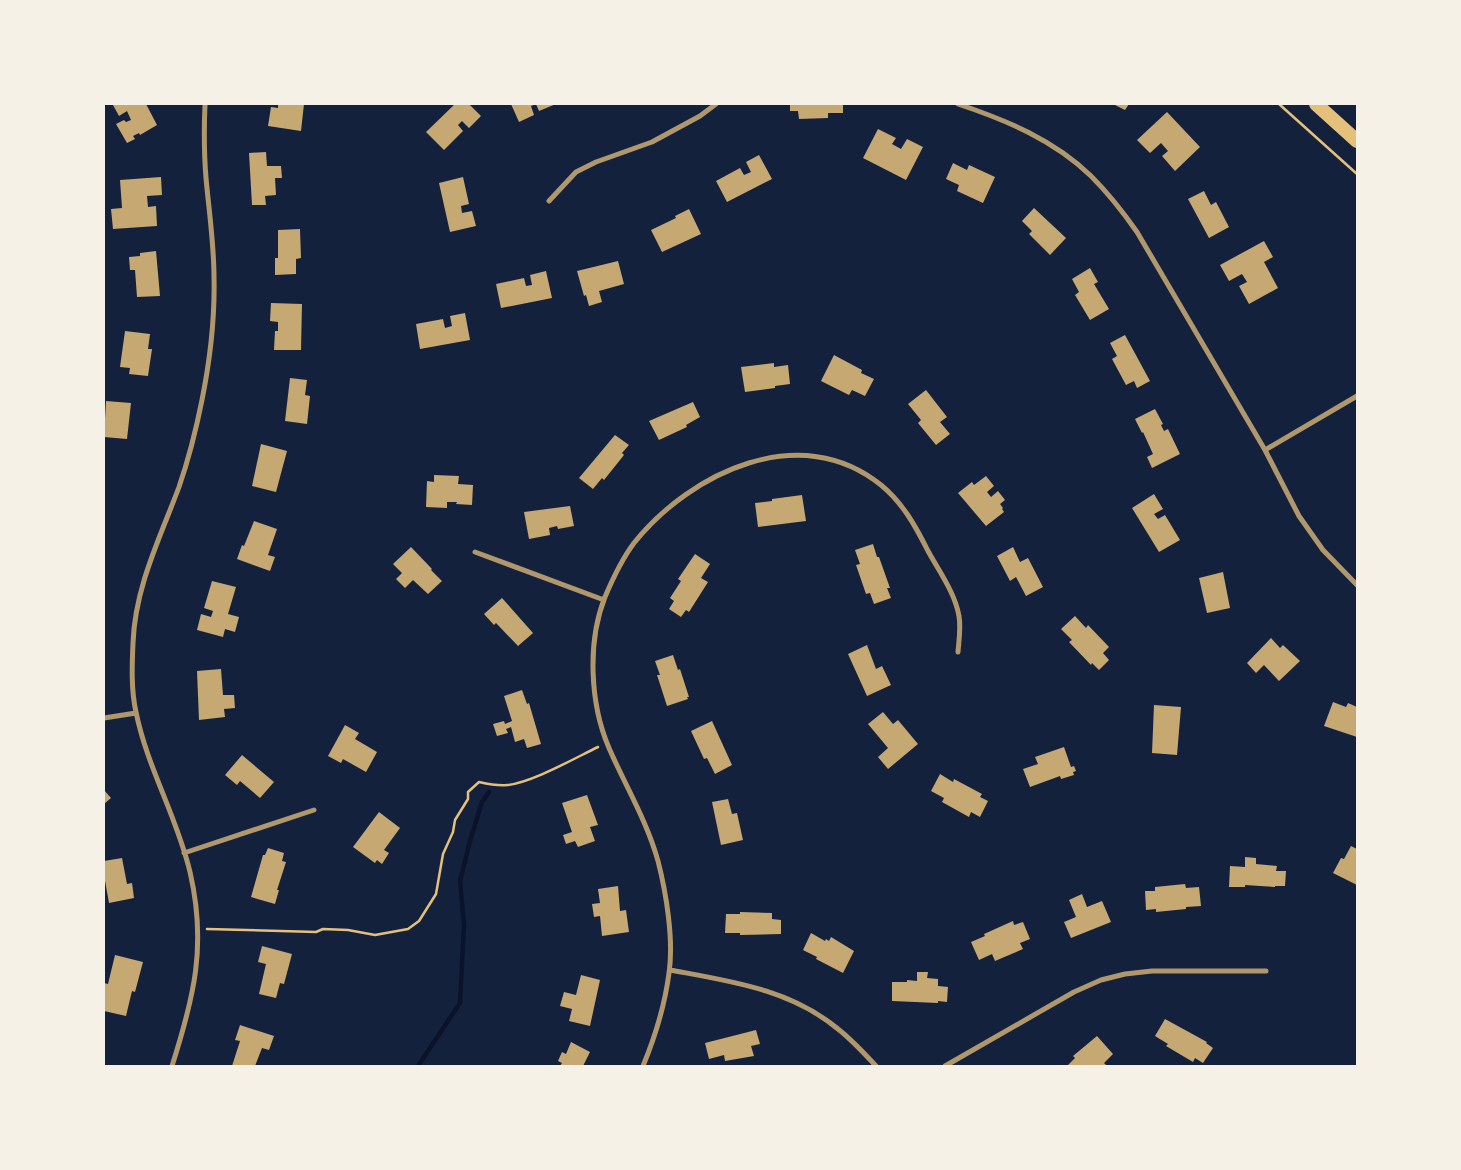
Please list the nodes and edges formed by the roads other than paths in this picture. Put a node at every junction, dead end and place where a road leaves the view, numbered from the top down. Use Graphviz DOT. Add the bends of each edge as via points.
graph roads {
  1 [pos="205,104"];
  2 [pos="716,104"];
  3 [pos="958,104"];
  4 [pos="1316,104"];
  5 [pos="1357,140"];
  6 [pos="549,201"];
  7 [pos="1357,396"];
  8 [pos="1265,450"];
  9 [pos="475,552"];
  10 [pos="1357,585"];
  11 [pos="604,600"];
  12 [pos="958,652"];
  13 [pos="136,713"];
  14 [pos="104,718"];
  15 [pos="314,810"];
  16 [pos="184,853"];
  17 [pos="670,970"];
  18 [pos="1266,971"];
  19 [pos="172,1066"];
  20 [pos="643,1066"];
  21 [pos="876,1066"];
  22 [pos="945,1066"];
  1 -- 13 [label="street" via="206,177 214,277 210,348 190,452 147,566 139,597 133,642"];
  2 -- 6 [label="street" via="660,138 576,172"];
  3 -- 8 [label="street" via="1031,133 1063,153 1090,175 1116,203 1137,232"];
  4 -- 5 [label="highway"];
  7 -- 8 [label="street"];
  8 -- 10 [label="street" via="1299,516 1323,550"];
  9 -- 11 [label="street"];
  11 -- 12 [label="street" via="634,543 680,498 714,477 745,464 770,457 816,455 844,463 881,485 913,521 954,600 960,625"];
  11 -- 17 [label="street" via="594,654 597,707 607,742 657,859 666,900"];
  13 -- 14 [label="street"];
  13 -- 16 [label="street"];
  15 -- 16 [label="street"];
  16 -- 19 [label="street" via="195,894 198,953 195,985"];
  17 -- 20 [label="street"];
  17 -- 21 [label="street" via="737,982 795,1002 836,1028"];
  18 -- 22 [label="street" via="1152,971 1101,980 1074,992"];
}
